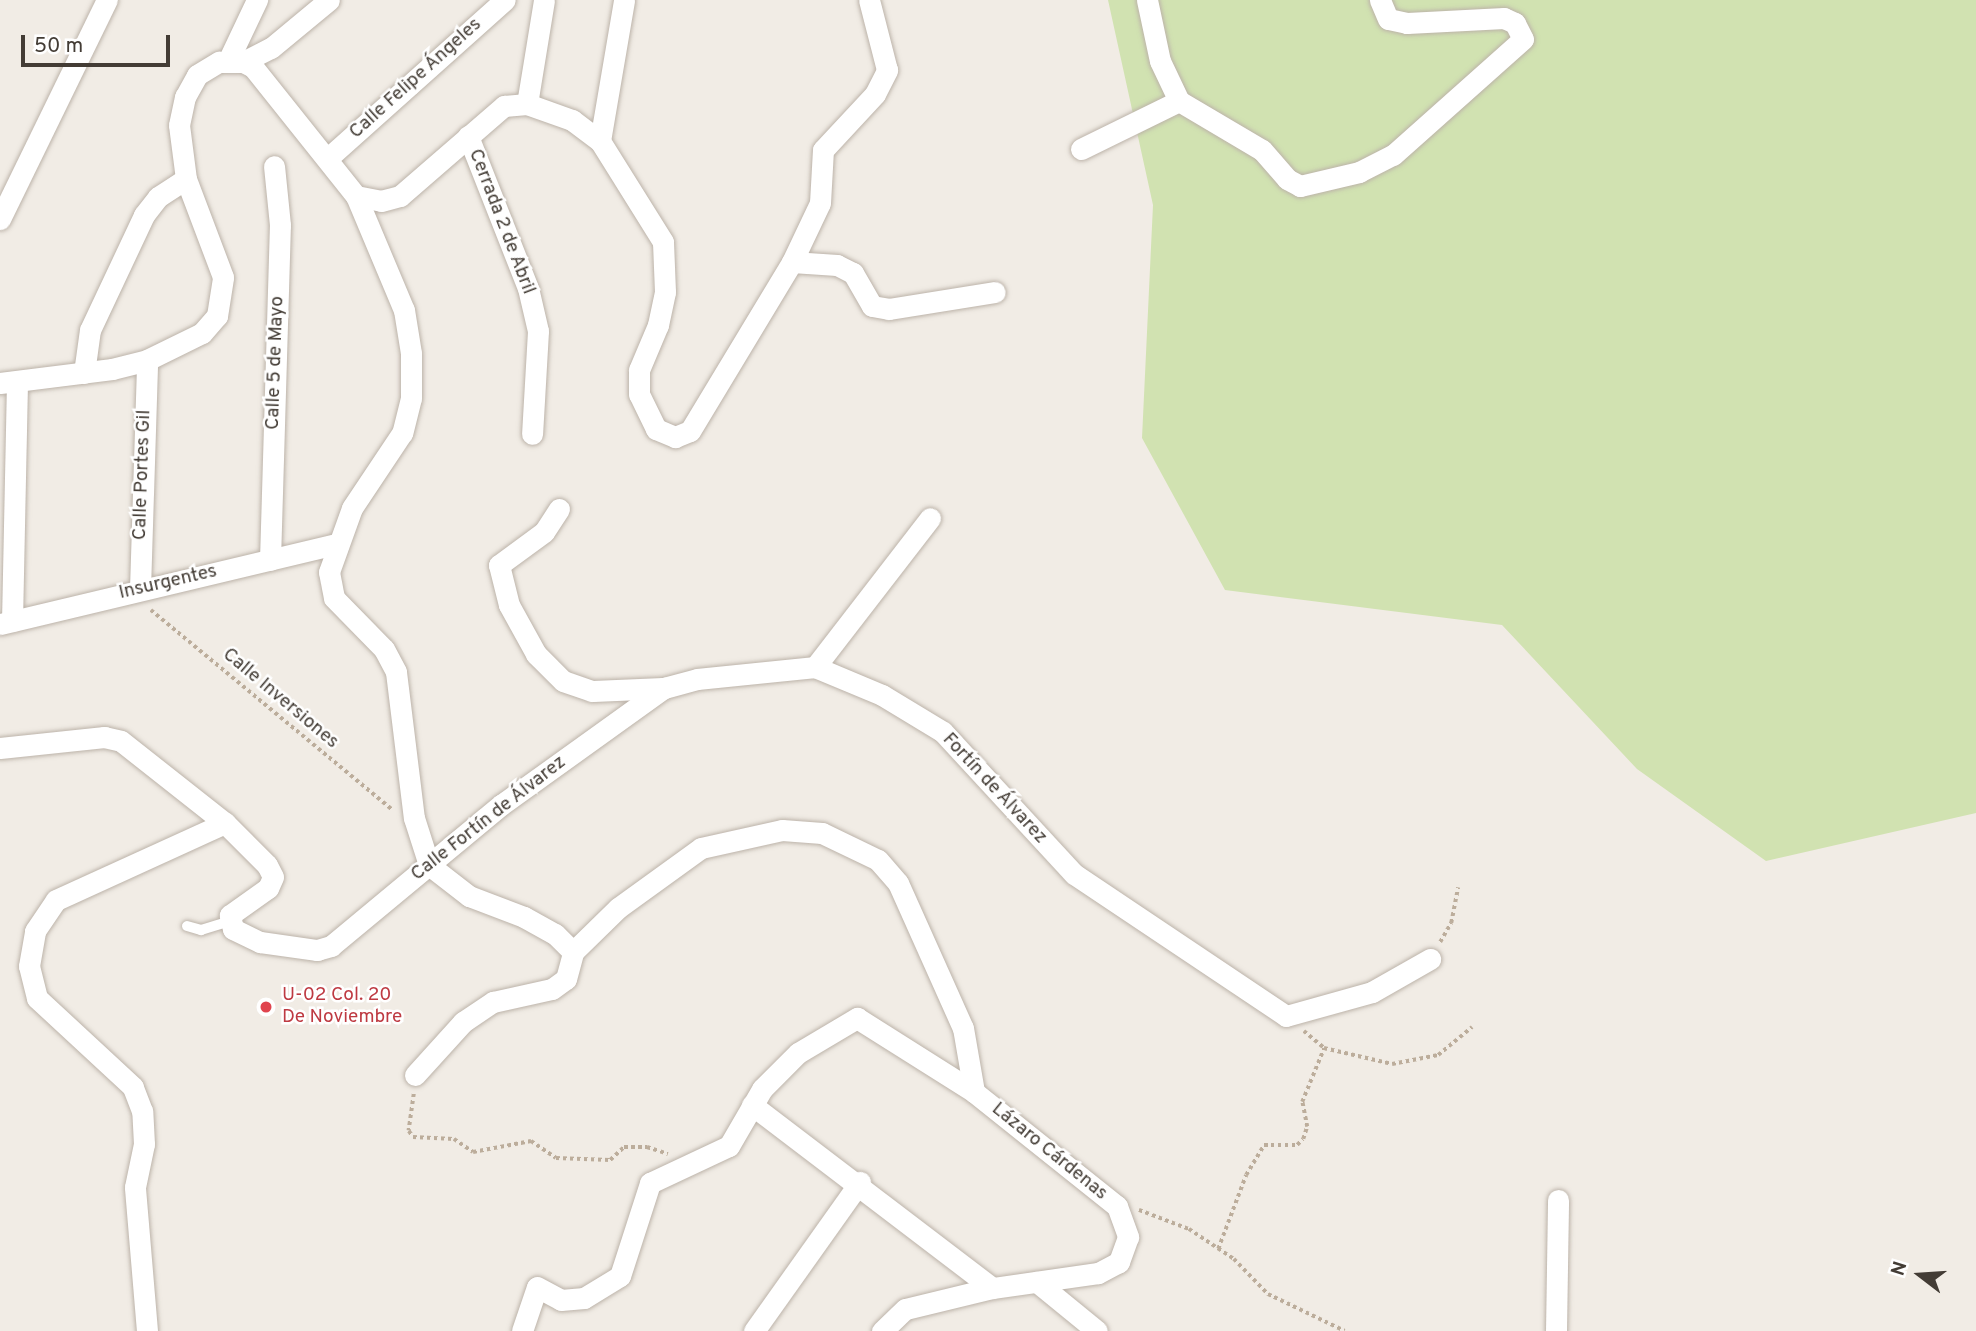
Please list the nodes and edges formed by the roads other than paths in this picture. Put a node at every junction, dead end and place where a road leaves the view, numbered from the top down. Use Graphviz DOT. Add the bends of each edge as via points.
graph roads {
  1 [pos="107,0"];
  2 [pos="257,0"];
  3 [pos="329,0"];
  4 [pos="505,0"];
  5 [pos="544,0"];
  6 [pos="624,0"];
  7 [pos="869,0"];
  8 [pos="1147,0"];
  9 [pos="1380,0"];
  10 [pos="235,62"];
  11 [pos="1179,102"];
  12 [pos="527,104"];
  13 [pos="468,136"];
  14 [pos="600,141"];
  15 [pos="1081,149"];
  16 [pos="328,158"];
  17 [pos="274,166"];
  18 [pos="186,179"];
  19 [pos="356,196"];
  20 [pos="0,219"];
  21 [pos="792,262"];
  22 [pos="995,292"];
  23 [pos="147,360"];
  24 [pos="84,373"];
  25 [pos="9,383"];
  26 [pos="532,434"];
  27 [pos="559,509"];
  28 [pos="930,518"];
  29 [pos="337,544"];
  30 [pos="270,560"];
  31 [pos="140,589"];
  32 [pos="6,623"];
  33 [pos="815,667"];
  34 [pos="664,688"];
  35 [pos="0,748"];
  36 [pos="225,824"];
  37 [pos="429,865"];
  38 [pos="228,922"];
  39 [pos="187,926"];
  40 [pos="573,952"];
  41 [pos="1430,958"];
  42 [pos="415,1075"];
  43 [pos="974,1092"];
  44 [pos="752,1105"];
  45 [pos="860,1182"];
  46 [pos="1558,1199"];
  47 [pos="1037,1282"];
  48 [pos="992,1288"];
  49 [pos="147,1331"];
  50 [pos="522,1331"];
  51 [pos="754,1331"];
  52 [pos="881,1331"];
  53 [pos="1097,1331"];
  54 [pos="1556,1331"];
  1 -- 20 [label="street"];
  2 -- 10 [label="street"];
  3 -- 10 [label="street" via="271,48"];
  4 -- 16 [label="street, Calle Felipe Ángeles"];
  5 -- 12 [label="street"];
  6 -- 14 [label="street"];
  7 -- 21 [label="street" via="887,70 875,94 823,150 820,203"];
  8 -- 11 [label="street" via="1160,61"];
  9 -- 11 [label="street" via="1388,19 1407,23 1504,18 1515,23 1523,39 1393,155 1359,172 1300,186 1287,179 1262,150"];
  10 -- 16 [label="street" via="269,82"];
  10 -- 18 [label="street" via="197,75 185,97 179,125"];
  11 -- 15 [label="street"];
  12 -- 13 [label="street" via="504,106"];
  12 -- 14 [label="street" via="572,120"];
  13 -- 19 [label="street" via="400,196 381,201"];
  13 -- 26 [label="street, Cerrada 2 de Abril" via="528,288 538,331"];
  14 -- 21 [label="street" via="663,242 665,292 658,325 639,370 639,394 656,429 675,437 690,431 701,419"];
  16 -- 19 [label="street"];
  17 -- 30 [label="street, Calle 5 de Mayo" via="280,225"];
  18 -- 23 [label="street" via="223,277 224,295 217,316 202,333"];
  18 -- 24 [label="street" via="158,197 144,215 90,330"];
  19 -- 29 [label="street" via="404,310 411,353 411,398 402,433 352,508"];
  21 -- 22 [label="street" via="845,269 853,273 872,306 889,309"];
  23 -- 24 [label="street"];
  23 -- 31 [label="street, Calle Portes Gil"];
  24 -- 25 [label="street"];
  25 -- 32 [label="street"];
  27 -- 34 [label="street" via="544,532 499,565 509,605 536,654 563,681 592,691"];
  28 -- 33 [label="street"];
  29 -- 30 [label="street, Insurgentes"];
  29 -- 37 [label="street" via="329,572 334,598 384,649 396,672 414,818"];
  30 -- 31 [label="street, Insurgentes"];
  31 -- 32 [label="street, Insurgentes"];
  33 -- 34 [label="street, Fortín de Álvarez" via="697,678"];
  33 -- 41 [label="street, Fortín de Álvarez" via="881,695 943,733 1074,874 1286,1016 1372,992"];
  34 -- 37 [label="street, Calle Fortín de Álvarez" via="501,805"];
  35 -- 36 [label="street" via="104,737 121,741"];
  36 -- 38 [label="street" via="267,865 273,877 268,888 236,910"];
  36 -- 49 [label="street" via="56,900 35,931 29,966 37,998 133,1087 142,1111 144,1144 135,1187"];
  37 -- 38 [label="street, Calle Fortín de Álvarez" via="331,946 317,950 260,942"];
  37 -- 40 [label="street" via="469,896 524,916 555,934"];
  38 -- 39 [label="lane" via="201,930"];
  40 -- 42 [label="street" via="566,979 552,989 493,1002 463,1022"];
  40 -- 43 [label="street" via="618,908 701,848 782,830 822,833 878,860 898,883 963,1028"];
  43 -- 44 [label="street, Lázaro Cárdenas" via="857,1018 798,1053 762,1088"];
  43 -- 47 [label="street, Lázaro Cárdenas" via="1116,1206 1128,1237 1119,1262 1098,1273"];
  44 -- 45 [label="street"];
  44 -- 50 [label="street" via="729,1146 650,1183 620,1276 583,1298 561,1300 537,1287"];
  45 -- 48 [label="street"];
  45 -- 51 [label="street"];
  46 -- 54 [label="street"];
  47 -- 48 [label="street, Lázaro Cárdenas"];
  47 -- 53 [label="street"];
  48 -- 52 [label="street, Lázaro Cárdenas" via="905,1309"];
}
